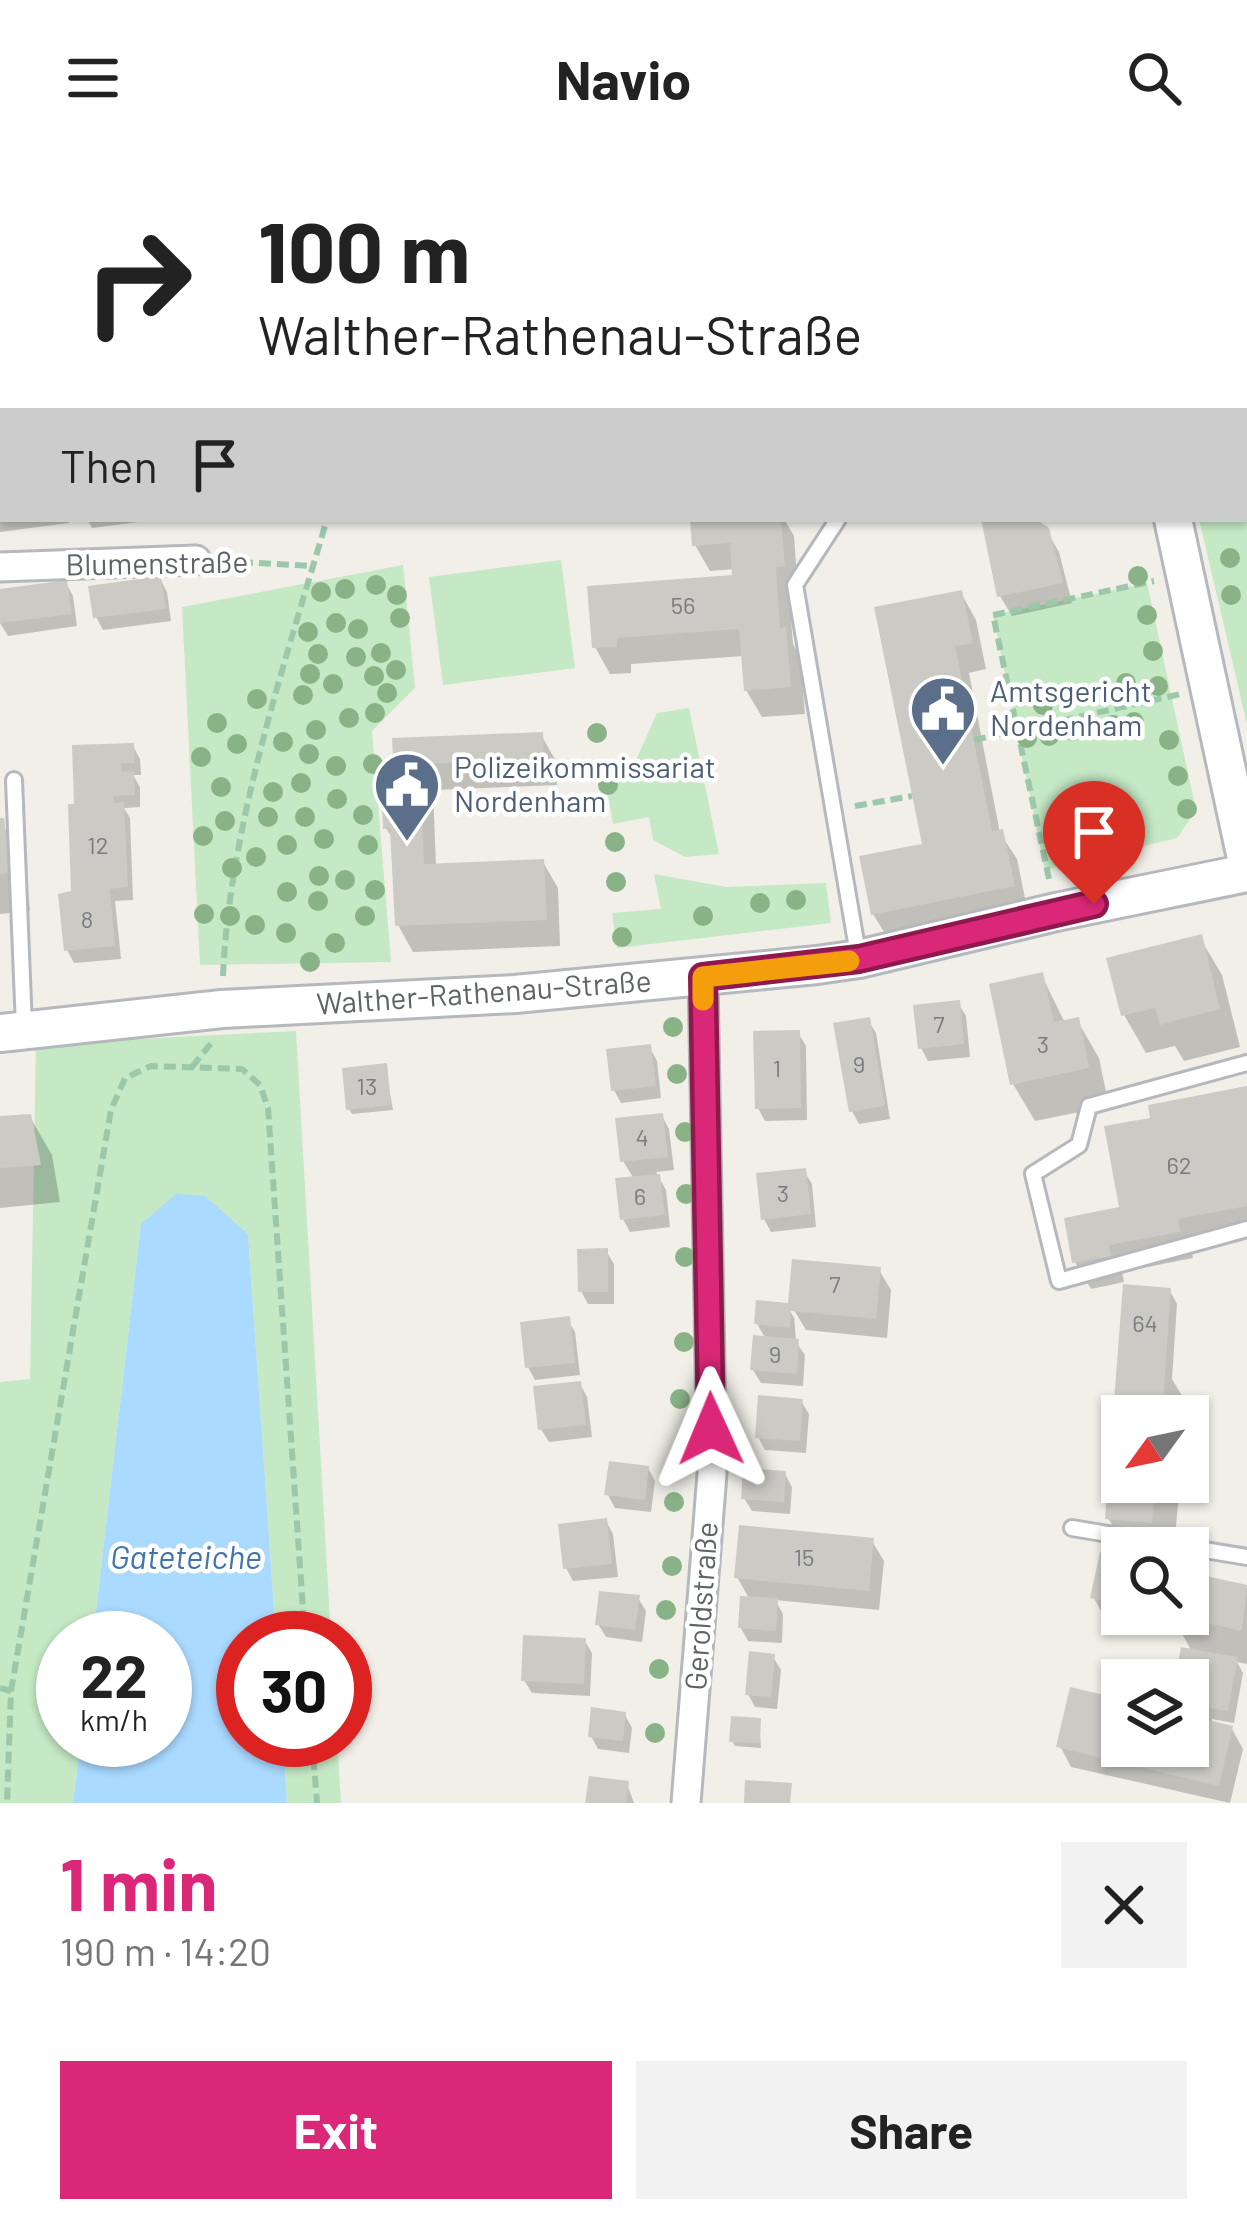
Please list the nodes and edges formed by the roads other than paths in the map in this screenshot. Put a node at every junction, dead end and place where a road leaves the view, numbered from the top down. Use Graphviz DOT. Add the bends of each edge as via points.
graph roads {
  1 [pos="836,522"];
  2 [pos="1174,522"];
  3 [pos="196,560"];
  4 [pos="0,567"];
  5 [pos="14,780"];
  6 [pos="1247,863"];
  7 [pos="1247,873"];
  8 [pos="859,959"];
  9 [pos="703,977"];
  10 [pos="12,1032"];
  11 [pos="1247,1063"];
  12 [pos="1247,1229"];
  13 [pos="1072,1528"];
  14 [pos="1247,1557"];
  15 [pos="686,1803"];
  1 -- 8 [label="lane" via="795,586"];
  2 -- 6 [label="street"];
  3 -- 4 [label="street, Blumenstraße"];
  5 -- 10 [label="lane"];
  7 -- 8 [label="street, Walther-Rathenau-Straße"];
  8 -- 9 [label="street, Walther-Rathenau-Straße"];
  9 -- 10 [label="street, Walther-Rathenau-Straße" via="222,1009"];
  9 -- 15 [label="street, Geroldstraße" via="712,1474"];
  11 -- 12 [label="lane" via="1089,1106 1078,1145 1033,1174 1059,1280"];
  13 -- 14 [label="lane"];
}
